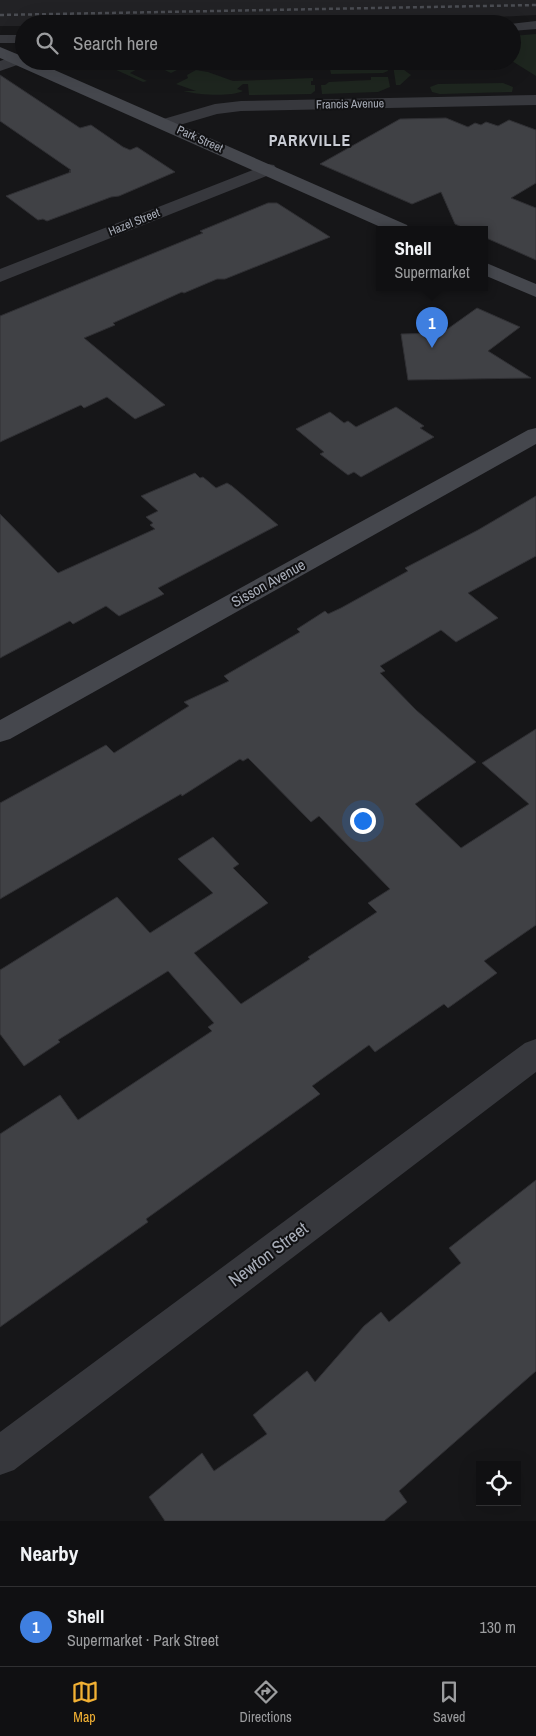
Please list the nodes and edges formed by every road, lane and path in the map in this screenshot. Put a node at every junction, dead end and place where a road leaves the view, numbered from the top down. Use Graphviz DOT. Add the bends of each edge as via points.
graph roads {
  1 [pos="536,26"];
  2 [pos="521,27"];
  3 [pos="15,39"];
  4 [pos="0,40"];
  5 [pos="0,52"];
  6 [pos="15,59"];
  7 [pos="15,61"];
  8 [pos="0,66"];
  9 [pos="40,70"];
  10 [pos="536,100"];
  11 [pos="166,124"];
  12 [pos="268,169"];
  13 [pos="393,226"];
  14 [pos="488,270"];
  15 [pos="0,276"];
  16 [pos="536,291"];
  17 [pos="536,435"];
  18 [pos="0,732"];
  19 [pos="536,1053"];
  20 [pos="0,1456"];
  1 -- 2 [label="lane"];
  3 -- 4 [label="lane"];
  5 -- 6 [label="main road, Park Street"];
  7 -- 8 [label="street"];
  9 -- 11 [label="main road, Park Street"];
  10 -- 11 [label="street, Francis Avenue" via="241,106 215,109"];
  11 -- 12 [label="main road, Park Street"];
  12 -- 13 [label="main road, Park Street"];
  12 -- 15 [label="street, Hazel Street"];
  14 -- 16 [label="main road"];
  17 -- 18 [label="main road, Sisson Avenue"];
  19 -- 20 [label="street, Newton Street"];
}
